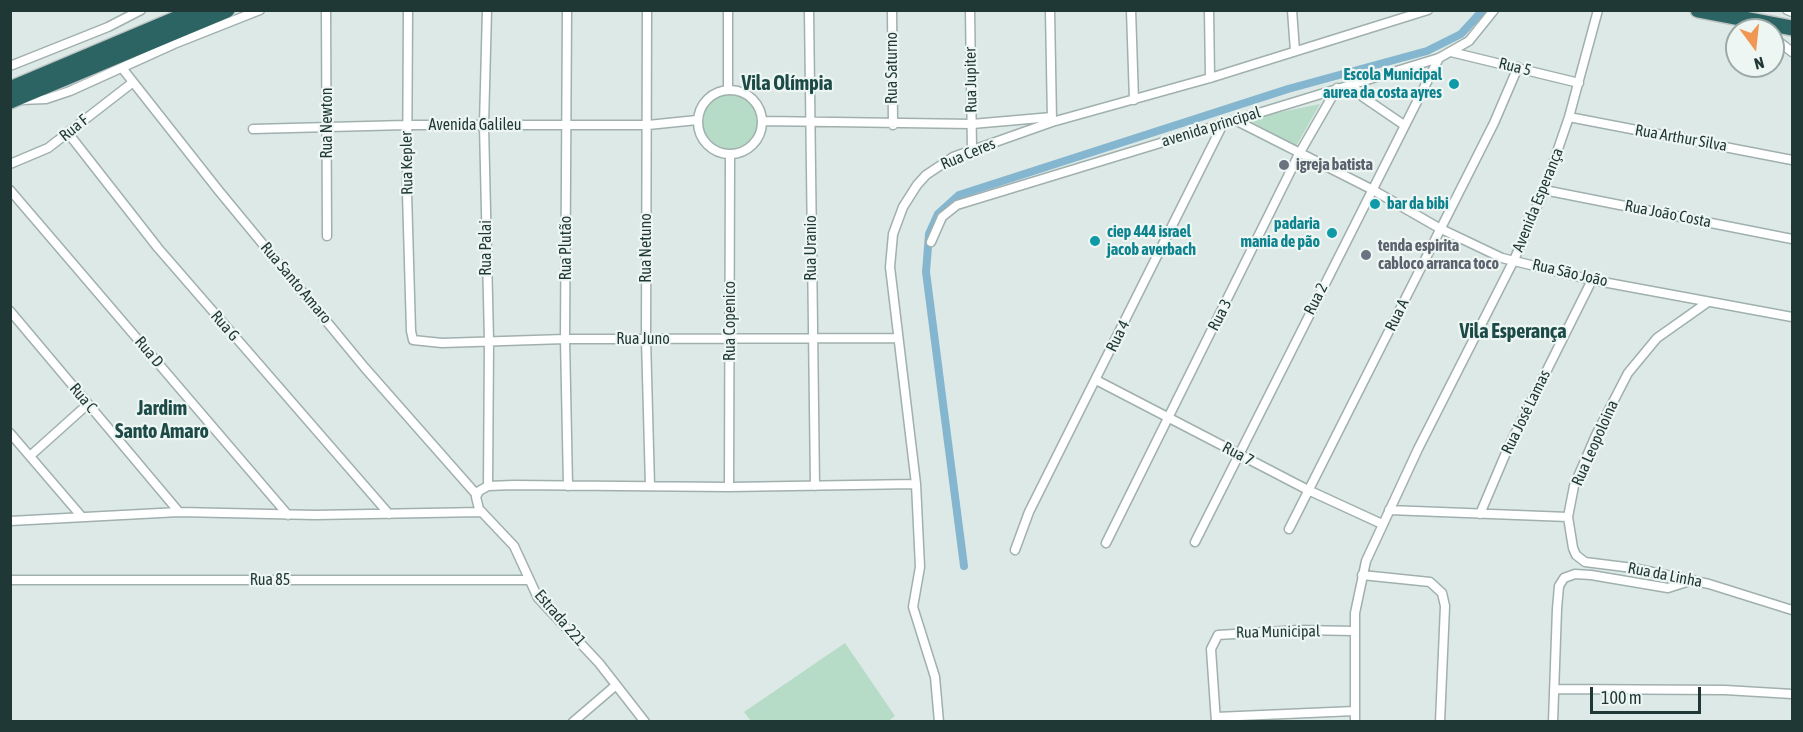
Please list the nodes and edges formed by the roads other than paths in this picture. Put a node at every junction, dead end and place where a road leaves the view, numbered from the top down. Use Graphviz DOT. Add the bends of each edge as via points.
graph roads {
  1 [pos="141,10"];
  2 [pos="197,10"];
  3 [pos="226,10"];
  4 [pos="260,10"];
  5 [pos="326,10"];
  6 [pos="408,10"];
  7 [pos="487,10"];
  8 [pos="567,10"];
  9 [pos="647,10"];
  10 [pos="728,10"];
  11 [pos="809,10"];
  12 [pos="892,10"];
  13 [pos="970,10"];
  14 [pos="1050,10"];
  15 [pos="1131,10"];
  16 [pos="1209,10"];
  17 [pos="1292,10"];
  18 [pos="1428,10"];
  19 [pos="1494,10"];
  20 [pos="1598,10"];
  21 [pos="1787,10"];
  22 [pos="1708,12"];
  23 [pos="1792,12"];
  24 [pos="1731,18"];
  25 [pos="1295,51"];
  26 [pos="1451,52"];
  27 [pos="1439,58"];
  28 [pos="10,66"];
  29 [pos="1518,67"];
  30 [pos="122,68"];
  31 [pos="1210,78"];
  32 [pos="132,82"];
  33 [pos="1579,82"];
  34 [pos="1351,84"];
  35 [pos="1337,88"];
  36 [pos="728,90"];
  37 [pos="13,96"];
  38 [pos="1134,100"];
  39 [pos="1569,117"];
  40 [pos="697,120"];
  41 [pos="1052,120"];
  42 [pos="1235,120"];
  43 [pos="763,121"];
  44 [pos="811,123"];
  45 [pos="972,124"];
  46 [pos="1223,124"];
  47 [pos="406,125"];
  48 [pos="484,125"];
  49 [pos="648,125"];
  50 [pos="892,125"];
  51 [pos="1404,125"];
  52 [pos="328,126"];
  53 [pos="567,126"];
  54 [pos="253,129"];
  55 [pos="68,133"];
  56 [pos="972,150"];
  57 [pos="1299,154"];
  58 [pos="730,155"];
  59 [pos="1792,160"];
  60 [pos="10,164"];
  61 [pos="10,190"];
  62 [pos="1373,190"];
  63 [pos="1544,190"];
  64 [pos="1439,228"];
  65 [pos="327,236"];
  66 [pos="1792,239"];
  67 [pos="931,242"];
  68 [pos="1514,260"];
  69 [pos="1592,280"];
  70 [pos="1708,302"];
  71 [pos="10,311"];
  72 [pos="411,316"];
  73 [pos="1792,317"];
  74 [pos="898,338"];
  75 [pos="565,339"];
  76 [pos="646,339"];
  77 [pos="731,339"];
  78 [pos="813,340"];
  79 [pos="489,341"];
  80 [pos="1096,380"];
  81 [pos="88,404"];
  82 [pos="1167,416"];
  83 [pos="10,434"];
  84 [pos="1238,454"];
  85 [pos="30,456"];
  86 [pos="916,484"];
  87 [pos="488,486"];
  88 [pos="568,486"];
  89 [pos="650,486"];
  90 [pos="814,486"];
  91 [pos="729,487"];
  92 [pos="1308,490"];
  93 [pos="476,494"];
  94 [pos="1389,510"];
  95 [pos="179,512"];
  96 [pos="482,512"];
  97 [pos="389,514"];
  98 [pos="1480,514"];
  99 [pos="288,515"];
  100 [pos="82,517"];
  101 [pos="1568,517"];
  102 [pos="10,521"];
  103 [pos="1382,524"];
  104 [pos="1289,529"];
  105 [pos="1195,542"];
  106 [pos="1106,543"];
  107 [pos="1015,550"];
  108 [pos="1362,575"];
  109 [pos="10,580"];
  110 [pos="529,580"];
  111 [pos="1693,580"];
  112 [pos="1792,610"];
  113 [pos="1355,631"];
  114 [pos="615,686"];
  115 [pos="1554,689"];
  116 [pos="1792,694"];
  117 [pos="1355,711"];
  118 [pos="1216,719"];
  119 [pos="573,722"];
  120 [pos="645,722"];
  121 [pos="939,722"];
  122 [pos="1355,722"];
  123 [pos="1440,722"];
  124 [pos="1553,722"];
  1 -- 28 [label="street"];
  2 -- 37 [label="highway"];
  3 -- 37 [label="highway"];
  4 -- 30 [label="street"];
  5 -- 52 [label="street, Rua Newton"];
  6 -- 47 [label="street, Rua Kepler"];
  7 -- 48 [label="street, Rua Palai"];
  8 -- 53 [label="street, Rua Plutão"];
  9 -- 49 [label="street, Rua Netuno"];
  10 -- 36 [label="street"];
  11 -- 44 [label="street, Rua Uranio"];
  12 -- 50 [label="street, Rua Saturno"];
  13 -- 45 [label="street, Rua Jupiter"];
  14 -- 41 [label="street"];
  15 -- 38 [label="street"];
  16 -- 31 [label="street"];
  17 -- 25 [label="street"];
  18 -- 25 [label="street, Rua Ceres"];
  19 -- 26 [label="street, avenida principal" via="1469,41"];
  20 -- 33 [label="street, Avenida Esperança"];
  21 -- 23 [label="street"];
  22 -- 24 [label="highway"];
  25 -- 31 [label="street, Rua Ceres"];
  26 -- 27 [label="street, avenida principal"];
  26 -- 29 [label="street, Rua 5"];
  27 -- 34 [label="street, avenida principal"];
  27 -- 51 [label="street, Rua 2"];
  29 -- 33 [label="street, Rua 5"];
  29 -- 64 [label="street, Rua A" via="1494,123"];
  30 -- 32 [label="street, Rua Santo Amaro"];
  30 -- 37 [label="street" via="53,98 33,101"];
  31 -- 38 [label="street, Rua Ceres"];
  32 -- 55 [label="street, Rua F"];
  32 -- 93 [label="street, Rua Santo Amaro" via="365,368"];
  33 -- 39 [label="street, Avenida Esperança"];
  34 -- 35 [label="street, avenida principal"];
  34 -- 51 [label="street"];
  35 -- 42 [label="street, avenida principal"];
  35 -- 57 [label="street, Rua 3"];
  36 -- 40 [label="street" via="707,99"];
  36 -- 43 [label="street" via="752,98"];
  38 -- 41 [label="street, Rua Ceres"];
  39 -- 59 [label="street, Rua Arthur Silva"];
  39 -- 63 [label="street, Avenida Esperança"];
  40 -- 49 [label="street, Avenida Galileu"];
  40 -- 58 [label="street" via="699,135 708,147"];
  41 -- 45 [label="street"];
  41 -- 56 [label="street, Rua Ceres"];
  42 -- 46 [label="street, avenida principal"];
  42 -- 57 [label="street, Rua São João"];
  43 -- 44 [label="street"];
  43 -- 58 [label="street" via="755,143"];
  44 -- 50 [label="street"];
  44 -- 78 [label="street, Rua Uranio"];
  45 -- 50 [label="street"];
  45 -- 56 [label="street, Rua Jupiter"];
  46 -- 67 [label="street, avenida principal" via="957,205 942,217"];
  46 -- 80 [label="street, Rua 4"];
  47 -- 48 [label="street, Avenida Galileu"];
  47 -- 52 [label="street, Avenida Galileu"];
  47 -- 72 [label="street, Rua Kepler"];
  48 -- 53 [label="street, Avenida Galileu"];
  48 -- 79 [label="street, Rua Palai"];
  49 -- 53 [label="street, Avenida Galileu"];
  49 -- 76 [label="street, Rua Netuno"];
  51 -- 62 [label="street, Rua 2"];
  52 -- 54 [label="street, Avenida Galileu"];
  52 -- 65 [label="street, Rua Newton"];
  53 -- 75 [label="street, Rua Plutão"];
  55 -- 60 [label="street, Rua F" via="37,154"];
  55 -- 97 [label="street, Rua G" via="158,248"];
  56 -- 74 [label="street, Rua Ceres" via="953,157 916,184 899,219 890,251"];
  57 -- 62 [label="street, Rua São João"];
  57 -- 82 [label="street, Rua 3"];
  58 -- 77 [label="street, Rua Copenico"];
  61 -- 99 [label="street, Rua D"];
  62 -- 64 [label="street, Rua São João"];
  62 -- 84 [label="street, Rua 2"];
  63 -- 66 [label="street, Rua João Costa"];
  63 -- 68 [label="street, Avenida Esperança"];
  64 -- 68 [label="street, Rua São João" via="1491,254"];
  64 -- 92 [label="street, Rua A"];
  68 -- 69 [label="street, Rua São João"];
  68 -- 94 [label="street, Avenida Esperança"];
  69 -- 70 [label="street, Rua São João"];
  69 -- 98 [label="street, Rua José Lamas"];
  70 -- 73 [label="street, Rua São João"];
  70 -- 101 [label="street, Rua Leopoloina" via="1658,338 1628,373 1579,470"];
  71 -- 81 [label="street, Rua C"];
  72 -- 79 [label="street, Rua Juno" via="411,336 417,342"];
  74 -- 78 [label="street, Rua Juno"];
  74 -- 86 [label="street, Rua Ceres"];
  75 -- 76 [label="street, Rua Juno"];
  75 -- 79 [label="street, Rua Juno"];
  75 -- 88 [label="street, Rua Plutão"];
  76 -- 77 [label="street, Rua Juno"];
  76 -- 89 [label="street, Rua Netuno"];
  77 -- 78 [label="street, Rua Juno"];
  77 -- 91 [label="street, Rua Copenico"];
  78 -- 90 [label="street, Rua Uranio"];
  79 -- 87 [label="street, Rua Palai"];
  80 -- 82 [label="street, Rua 7"];
  80 -- 107 [label="street, Rua 4" via="1029,512"];
  81 -- 85 [label="street"];
  81 -- 95 [label="street, Rua C"];
  82 -- 84 [label="street, Rua 7"];
  82 -- 106 [label="street, Rua 3"];
  83 -- 85 [label="street"];
  84 -- 92 [label="street, Rua 7"];
  84 -- 105 [label="street, Rua 2"];
  85 -- 100 [label="street"];
  86 -- 90 [label="street"];
  86 -- 121 [label="street, Rua Ceres" via="920,567 914,612 936,686"];
  87 -- 88 [label="street"];
  87 -- 93 [label="street"];
  88 -- 89 [label="street"];
  89 -- 91 [label="street"];
  90 -- 91 [label="street"];
  92 -- 103 [label="street, Rua 7"];
  92 -- 104 [label="street, Rua A"];
  93 -- 96 [label="street"];
  94 -- 98 [label="street"];
  94 -- 103 [label="street, Avenida Esperança"];
  95 -- 99 [label="street"];
  95 -- 100 [label="street"];
  96 -- 97 [label="street"];
  96 -- 110 [label="street, Estrada 221" via="514,546"];
  97 -- 99 [label="street"];
  98 -- 101 [label="street"];
  100 -- 102 [label="street"];
  101 -- 111 [label="street, Rua da Linha" via="1573,548 1585,562"];
  103 -- 108 [label="street, Avenida Esperança"];
  108 -- 113 [label="street"];
  108 -- 123 [label="street" via="1430,582 1442,593"];
  109 -- 110 [label="street, Rua 85"];
  110 -- 114 [label="street, Estrada 221" via="543,603"];
  111 -- 112 [label="street, Rua da Linha"];
  111 -- 115 [label="street" via="1668,588 1591,575 1564,578 1558,589"];
  113 -- 117 [label="street"];
  113 -- 118 [label="street, Rua Municipal" via="1218,635 1211,649"];
  114 -- 119 [label="street"];
  114 -- 120 [label="street, Estrada 221"];
  115 -- 116 [label="street"];
  115 -- 124 [label="street"];
  117 -- 118 [label="street"];
  117 -- 122 [label="street"];
}
